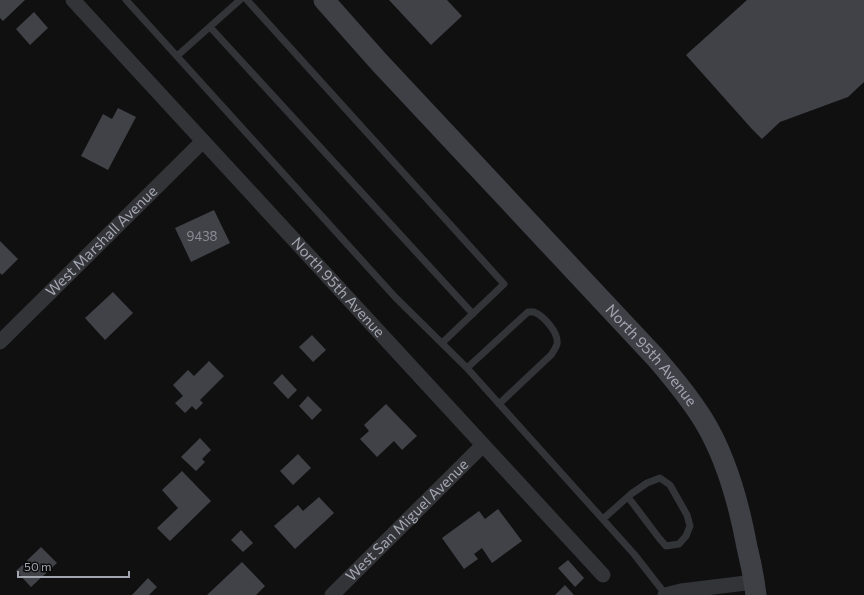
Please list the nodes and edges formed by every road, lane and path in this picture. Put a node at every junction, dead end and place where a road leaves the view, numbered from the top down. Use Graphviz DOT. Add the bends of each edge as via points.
graph roads {
  1 [pos="74,0"];
  2 [pos="126,0"];
  3 [pos="240,0"];
  4 [pos="247,0"];
  5 [pos="324,0"];
  6 [pos="210,27"];
  7 [pos="177,56"];
  8 [pos="203,141"];
  9 [pos="473,314"];
  10 [pos="0,342"];
  11 [pos="442,343"];
  12 [pos="467,368"];
  13 [pos="499,404"];
  14 [pos="483,445"];
  15 [pos="628,497"];
  16 [pos="603,519"];
  17 [pos="603,575"];
  18 [pos="755,588"];
  19 [pos="332,595"];
  20 [pos="666,595"];
  1 -- 8 [label="street, North 95th Avenue"];
  2 -- 7 [label="lane"];
  3 -- 6 [label="lane"];
  4 -- 9 [label="lane" via="504,284"];
  5 -- 18 [label="street, North 95th Avenue" via="384,68 656,358 690,400 716,445 727,471 740,516"];
  6 -- 7 [label="lane"];
  6 -- 9 [label="lane"];
  7 -- 11 [label="lane" via="395,296"];
  8 -- 10 [label="street, West Marshall Avenue"];
  8 -- 14 [label="street, North 95th Avenue"];
  9 -- 11 [label="lane"];
  11 -- 12 [label="lane"];
  12 -- 13 [label="lane"];
  12 -- 13 [label="lane" via="528,312 542,317 548,323 554,332 557,346 551,355"];
  13 -- 16 [label="lane"];
  14 -- 17 [label="street, North 95th Avenue"];
  14 -- 19 [label="street, West San Miguel Avenue"];
  15 -- 15 [label="lane" via="647,483 660,478 670,485 687,515 690,526 686,536 679,544 666,546"];
  15 -- 16 [label="lane"];
  16 -- 20 [label="lane"];
  18 -- 20 [label="street" via="681,591"];
}
